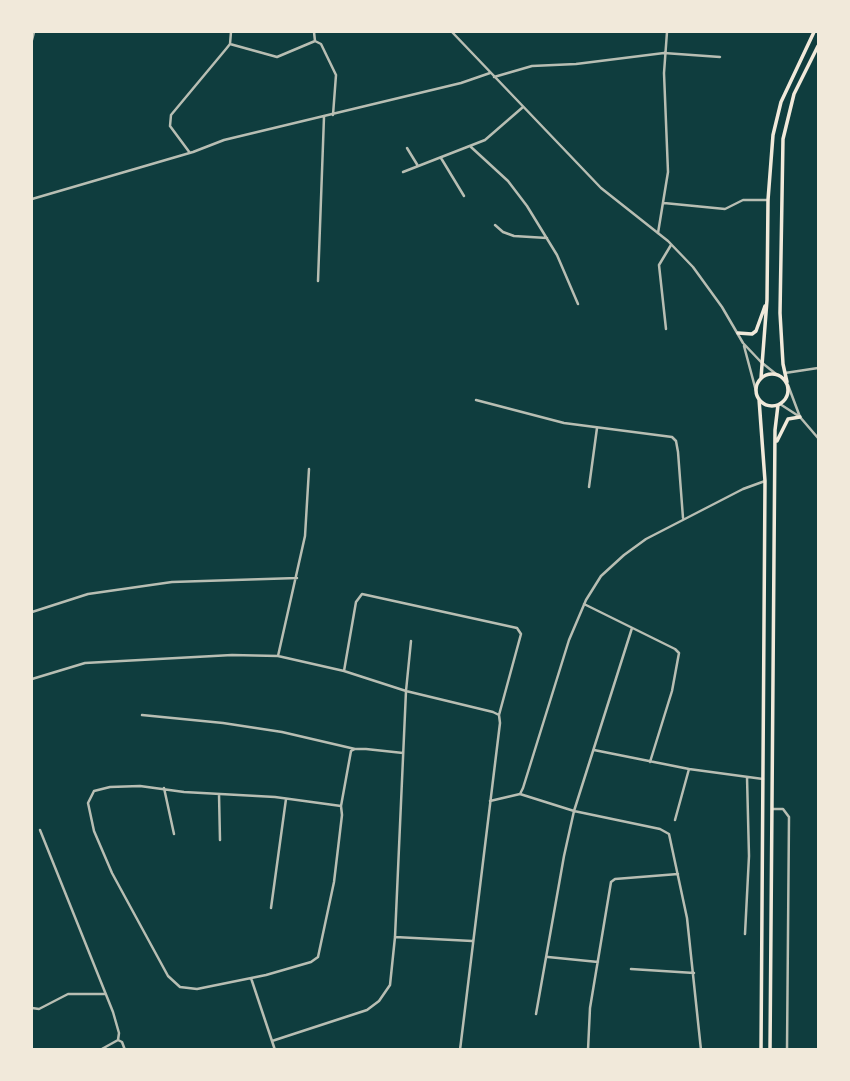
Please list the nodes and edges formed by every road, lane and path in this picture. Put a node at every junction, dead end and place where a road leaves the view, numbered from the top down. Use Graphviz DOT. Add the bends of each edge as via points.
graph roads {
  1 [pos="34,32"];
  2 [pos="231,32"];
  3 [pos="314,32"];
  4 [pos="452,32"];
  5 [pos="667,32"];
  6 [pos="814,32"];
  7 [pos="32,40"];
  8 [pos="315,41"];
  9 [pos="230,44"];
  10 [pos="818,46"];
  11 [pos="664,53"];
  12 [pos="720,57"];
  13 [pos="490,73"];
  14 [pos="494,77"];
  15 [pos="523,107"];
  16 [pos="333,115"];
  17 [pos="324,117"];
  18 [pos="471,147"];
  19 [pos="407,148"];
  20 [pos="190,153"];
  21 [pos="441,158"];
  22 [pos="418,166"];
  23 [pos="403,172"];
  24 [pos="769,179"];
  25 [pos="781,180"];
  26 [pos="464,196"];
  27 [pos="32,199"];
  28 [pos="768,200"];
  29 [pos="664,203"];
  30 [pos="495,225"];
  31 [pos="658,233"];
  32 [pos="547,238"];
  33 [pos="671,245"];
  34 [pos="318,281"];
  35 [pos="767,300"];
  36 [pos="578,304"];
  37 [pos="666,329"];
  38 [pos="737,333"];
  39 [pos="743,343"];
  40 [pos="763,364"];
  41 [pos="818,369"];
  42 [pos="785,373"];
  43 [pos="776,374"];
  44 [pos="761,378"];
  45 [pos="788,383"];
  46 [pos="756,391"];
  47 [pos="759,398"];
  48 [pos="476,400"];
  49 [pos="779,404"];
  50 [pos="800,417"];
  51 [pos="597,428"];
  52 [pos="818,438"];
  53 [pos="776,443"];
  54 [pos="309,469"];
  55 [pos="765,481"];
  56 [pos="589,487"];
  57 [pos="683,518"];
  58 [pos="297,578"];
  59 [pos="584,604"];
  60 [pos="32,612"];
  61 [pos="632,628"];
  62 [pos="411,641"];
  63 [pos="278,656"];
  64 [pos="344,671"];
  65 [pos="32,678"];
  66 [pos="407,691"];
  67 [pos="142,715"];
  68 [pos="499,715"];
  69 [pos="355,749"];
  70 [pos="594,750"];
  71 [pos="403,753"];
  72 [pos="650,762"];
  73 [pos="689,769"];
  74 [pos="747,777"];
  75 [pos="763,779"];
  76 [pos="164,788"];
  77 [pos="219,794"];
  78 [pos="520,794"];
  79 [pos="286,799"];
  80 [pos="490,801"];
  81 [pos="341,806"];
  82 [pos="773,809"];
  83 [pos="574,811"];
  84 [pos="675,820"];
  85 [pos="40,830"];
  86 [pos="174,834"];
  87 [pos="220,840"];
  88 [pos="678,874"];
  89 [pos="271,908"];
  90 [pos="745,934"];
  91 [pos="395,937"];
  92 [pos="472,941"];
  93 [pos="548,957"];
  94 [pos="598,962"];
  95 [pos="631,969"];
  96 [pos="694,973"];
  97 [pos="251,978"];
  98 [pos="104,993"];
  99 [pos="32,1008"];
  100 [pos="536,1014"];
  101 [pos="118,1040"];
  102 [pos="272,1041"];
  103 [pos="100,1049"];
  104 [pos="125,1049"];
  105 [pos="275,1049"];
  106 [pos="460,1049"];
  107 [pos="588,1049"];
  108 [pos="701,1049"];
  109 [pos="761,1049"];
  110 [pos="770,1049"];
  111 [pos="787,1049"];
  1 -- 7 [label="street"];
  2 -- 9 [label="street"];
  3 -- 8 [label="street"];
  4 -- 13 [label="street"];
  5 -- 11 [label="street"];
  6 -- 24 [label="main road" via="781,102 772,135"];
  8 -- 9 [label="street" via="277,57"];
  8 -- 16 [label="street" via="321,44 336,75"];
  9 -- 20 [label="street" via="171,115 170,126"];
  10 -- 25 [label="main road" via="787,117"];
  11 -- 12 [label="street"];
  11 -- 14 [label="street" via="533,66"];
  11 -- 29 [label="street" via="668,172"];
  13 -- 14 [label="street"];
  13 -- 16 [label="street"];
  14 -- 15 [label="street"];
  15 -- 18 [label="street"];
  15 -- 31 [label="street" via="601,188"];
  16 -- 17 [label="street"];
  17 -- 20 [label="street" via="224,140"];
  17 -- 34 [label="street"];
  18 -- 21 [label="street"];
  18 -- 32 [label="street" via="508,181"];
  19 -- 22 [label="street"];
  20 -- 27 [label="street"];
  21 -- 22 [label="street"];
  21 -- 26 [label="street"];
  22 -- 23 [label="street"];
  24 -- 25 [label="main road"];
  24 -- 28 [label="main road"];
  25 -- 42 [label="main road" via="780,313"];
  28 -- 29 [label="street" via="743,200 725,209"];
  28 -- 35 [label="main road"];
  29 -- 31 [label="street"];
  30 -- 32 [label="street" via="514,236"];
  31 -- 33 [label="street"];
  32 -- 36 [label="street"];
  33 -- 37 [label="street" via="659,265"];
  33 -- 38 [label="street" via="693,267"];
  35 -- 38 [label="main road" via="756,331"];
  35 -- 40 [label="main road"];
  38 -- 39 [label="street"];
  39 -- 40 [label="street"];
  39 -- 46 [label="street"];
  40 -- 43 [label="street"];
  40 -- 44 [label="main road"];
  41 -- 42 [label="street"];
  42 -- 45 [label="main road"];
  43 -- 44 [label="main road"];
  43 -- 45 [label="main road"];
  44 -- 46 [label="main road"];
  45 -- 49 [label="main road" via="787,397"];
  45 -- 50 [label="street"];
  46 -- 47 [label="main road"];
  47 -- 49 [label="main road" via="766,405"];
  47 -- 55 [label="main road"];
  48 -- 51 [label="street"];
  49 -- 50 [label="street"];
  49 -- 53 [label="main road"];
  50 -- 52 [label="street"];
  50 -- 53 [label="main road" via="788,419"];
  51 -- 56 [label="street"];
  51 -- 57 [label="street" via="676,441"];
  53 -- 82 [label="main road"];
  54 -- 58 [label="street"];
  55 -- 57 [label="street"];
  55 -- 75 [label="main road"];
  57 -- 59 [label="street" via="611,565"];
  58 -- 60 [label="street" via="172,582 88,594"];
  58 -- 63 [label="street"];
  59 -- 61 [label="street"];
  59 -- 78 [label="street"];
  61 -- 70 [label="street"];
  61 -- 72 [label="street" via="679,653"];
  62 -- 66 [label="street"];
  63 -- 64 [label="street"];
  63 -- 65 [label="street" via="121,659 85,663"];
  64 -- 66 [label="street"];
  64 -- 68 [label="street" via="356,603 362,594 517,628 522,634"];
  66 -- 68 [label="street"];
  66 -- 71 [label="street"];
  67 -- 69 [label="street" via="223,723"];
  68 -- 80 [label="street"];
  69 -- 71 [label="street"];
  69 -- 81 [label="street"];
  70 -- 72 [label="street"];
  70 -- 83 [label="street"];
  71 -- 91 [label="street"];
  72 -- 73 [label="street"];
  73 -- 74 [label="street"];
  73 -- 84 [label="street"];
  74 -- 75 [label="street"];
  74 -- 90 [label="street"];
  75 -- 109 [label="main road"];
  76 -- 77 [label="street"];
  76 -- 86 [label="street"];
  76 -- 97 [label="street" via="110,787 91,794 88,803 94,831 112,873 174,983 197,989"];
  77 -- 79 [label="street"];
  77 -- 87 [label="street"];
  78 -- 80 [label="street"];
  78 -- 83 [label="street"];
  79 -- 81 [label="street"];
  79 -- 89 [label="street"];
  80 -- 92 [label="street"];
  81 -- 97 [label="street" via="321,953 311,962"];
  82 -- 110 [label="main road"];
  82 -- 111 [label="street" via="783,809 789,817"];
  83 -- 88 [label="street" via="666,831"];
  83 -- 93 [label="street"];
  85 -- 98 [label="street"];
  88 -- 94 [label="street" via="611,882"];
  88 -- 96 [label="street"];
  91 -- 92 [label="street"];
  91 -- 102 [label="street" via="390,985 379,1001 367,1010"];
  92 -- 106 [label="street"];
  93 -- 94 [label="street"];
  93 -- 100 [label="street"];
  94 -- 107 [label="street"];
  95 -- 96 [label="street"];
  96 -- 108 [label="street"];
  97 -- 102 [label="street"];
  98 -- 99 [label="street" via="68,995"];
  98 -- 101 [label="street"];
  101 -- 103 [label="street"];
  101 -- 104 [label="street"];
  102 -- 105 [label="street"];
}
